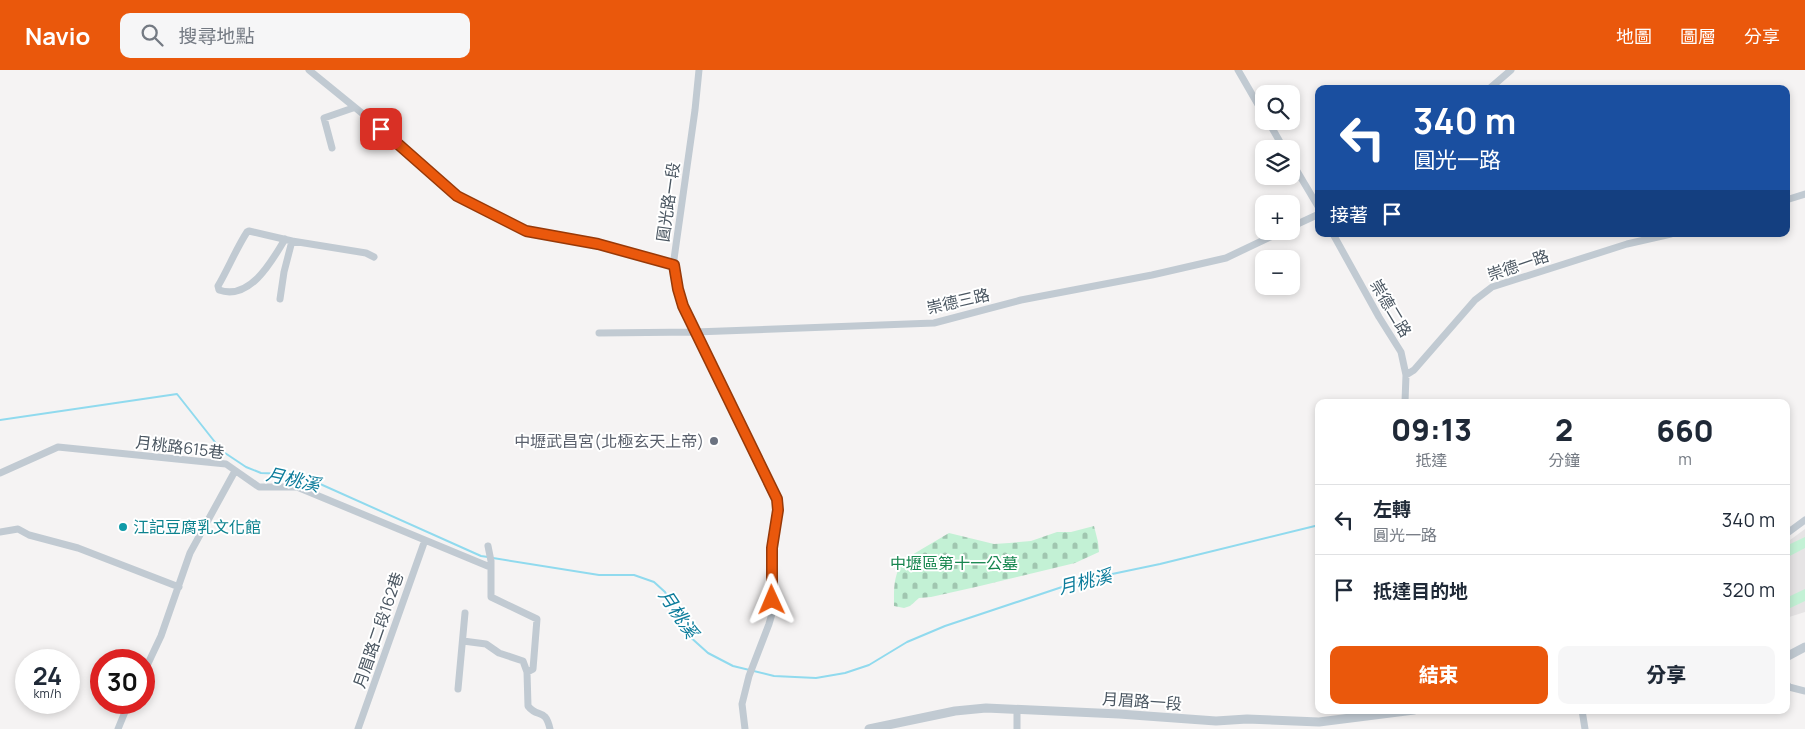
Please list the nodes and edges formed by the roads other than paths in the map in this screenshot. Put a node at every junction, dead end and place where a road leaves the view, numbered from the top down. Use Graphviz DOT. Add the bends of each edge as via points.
graph roads {
  1 [pos="309,70"];
  2 [pos="700,70"];
  3 [pos="1238,70"];
  4 [pos="1511,70"];
  5 [pos="1494,85"];
  6 [pos="1255,99"];
  7 [pos="353,108"];
  8 [pos="332,148"];
  9 [pos="1300,176"];
  10 [pos="1805,194"];
  11 [pos="1790,199"];
  12 [pos="1315,201"];
  13 [pos="1315,216"];
  14 [pos="1300,223"];
  15 [pos="1335,237"];
  16 [pos="1658,237"];
  17 [pos="288,240"];
  18 [pos="1264,240"];
  19 [pos="374,257"];
  20 [pos="674,265"];
  21 [pos="280,299"];
  22 [pos="695,332"];
  23 [pos="599,333"];
  24 [pos="1406,375"];
  25 [pos="1405,399"];
  26 [pos="235,471"];
  27 [pos="0,473"];
  28 [pos="1805,520"];
  29 [pos="1790,531"];
  30 [pos="0,532"];
  31 [pos="425,540"];
  32 [pos="488,546"];
  33 [pos="491,564"];
  34 [pos="178,587"];
  35 [pos="465,613"];
  36 [pos="463,641"];
  37 [pos="1805,647"];
  38 [pos="155,649"];
  39 [pos="1790,654"];
  40 [pos="527,672"];
  41 [pos="1790,687"];
  42 [pos="458,689"];
  43 [pos="1805,691"];
  44 [pos="1017,709"];
  45 [pos="125,714"];
  46 [pos="1382,714"];
  47 [pos="1583,714"];
  48 [pos="118,729"];
  49 [pos="358,729"];
  50 [pos="550,729"];
  51 [pos="745,729"];
  52 [pos="869,729"];
  53 [pos="1017,729"];
  54 [pos="1586,729"];
  1 -- 7 [label="street"];
  2 -- 20 [label="street, 圓光路一段"];
  3 -- 6 [label="street"];
  4 -- 5 [label="street"];
  7 -- 8 [label="street" via="324,118"];
  7 -- 20 [label="street" via="395,140 457,196 495,216 526,231 598,244"];
  9 -- 12 [label="street"];
  10 -- 11 [label="street"];
  13 -- 14 [label="street"];
  15 -- 24 [label="street, 崇德二路" via="1401,352"];
  16 -- 24 [label="street, 崇德一路" via="1492,287 1475,300 1414,370"];
  17 -- 17 [label="street" via="247,232 218,286 219,290 228,292 253,283"];
  17 -- 19 [label="street"];
  17 -- 21 [label="street"];
  18 -- 22 [label="street, 崇德三路" via="1226,258 1021,300 934,323"];
  20 -- 22 [label="street, 圓光路一段" via="683,306"];
  22 -- 23 [label="street, 崇德三路"];
  22 -- 51 [label="street, 圓光路一段" via="777,499 772,548 773,610 742,704"];
  24 -- 25 [label="street, 崇德二路"];
  26 -- 27 [label="street, 月桃路615巷" via="226,464 58,447"];
  26 -- 31 [label="street, 月桃路615巷" via="258,487 297,487"];
  26 -- 34 [label="street" via="190,552"];
  28 -- 29 [label="street"];
  30 -- 34 [label="street" via="18,529 78,548"];
  31 -- 33 [label="street, 月桃路615巷"];
  31 -- 49 [label="street, 月眉路二段162巷"];
  32 -- 33 [label="street"];
  33 -- 40 [label="street" via="491,597 537,619 533,669"];
  34 -- 38 [label="street"];
  35 -- 36 [label="street"];
  36 -- 40 [label="street" via="486,644 499,653 523,661"];
  36 -- 42 [label="street"];
  37 -- 39 [label="street"];
  40 -- 50 [label="street" via="528,706 548,718"];
  41 -- 43 [label="street"];
  44 -- 46 [label="street, 月眉路一段" via="1216,721 1319,722"];
  44 -- 52 [label="street, 月眉路一段" via="955,711"];
  44 -- 53 [label="street"];
  45 -- 48 [label="street"];
  47 -- 54 [label="street"];
}
